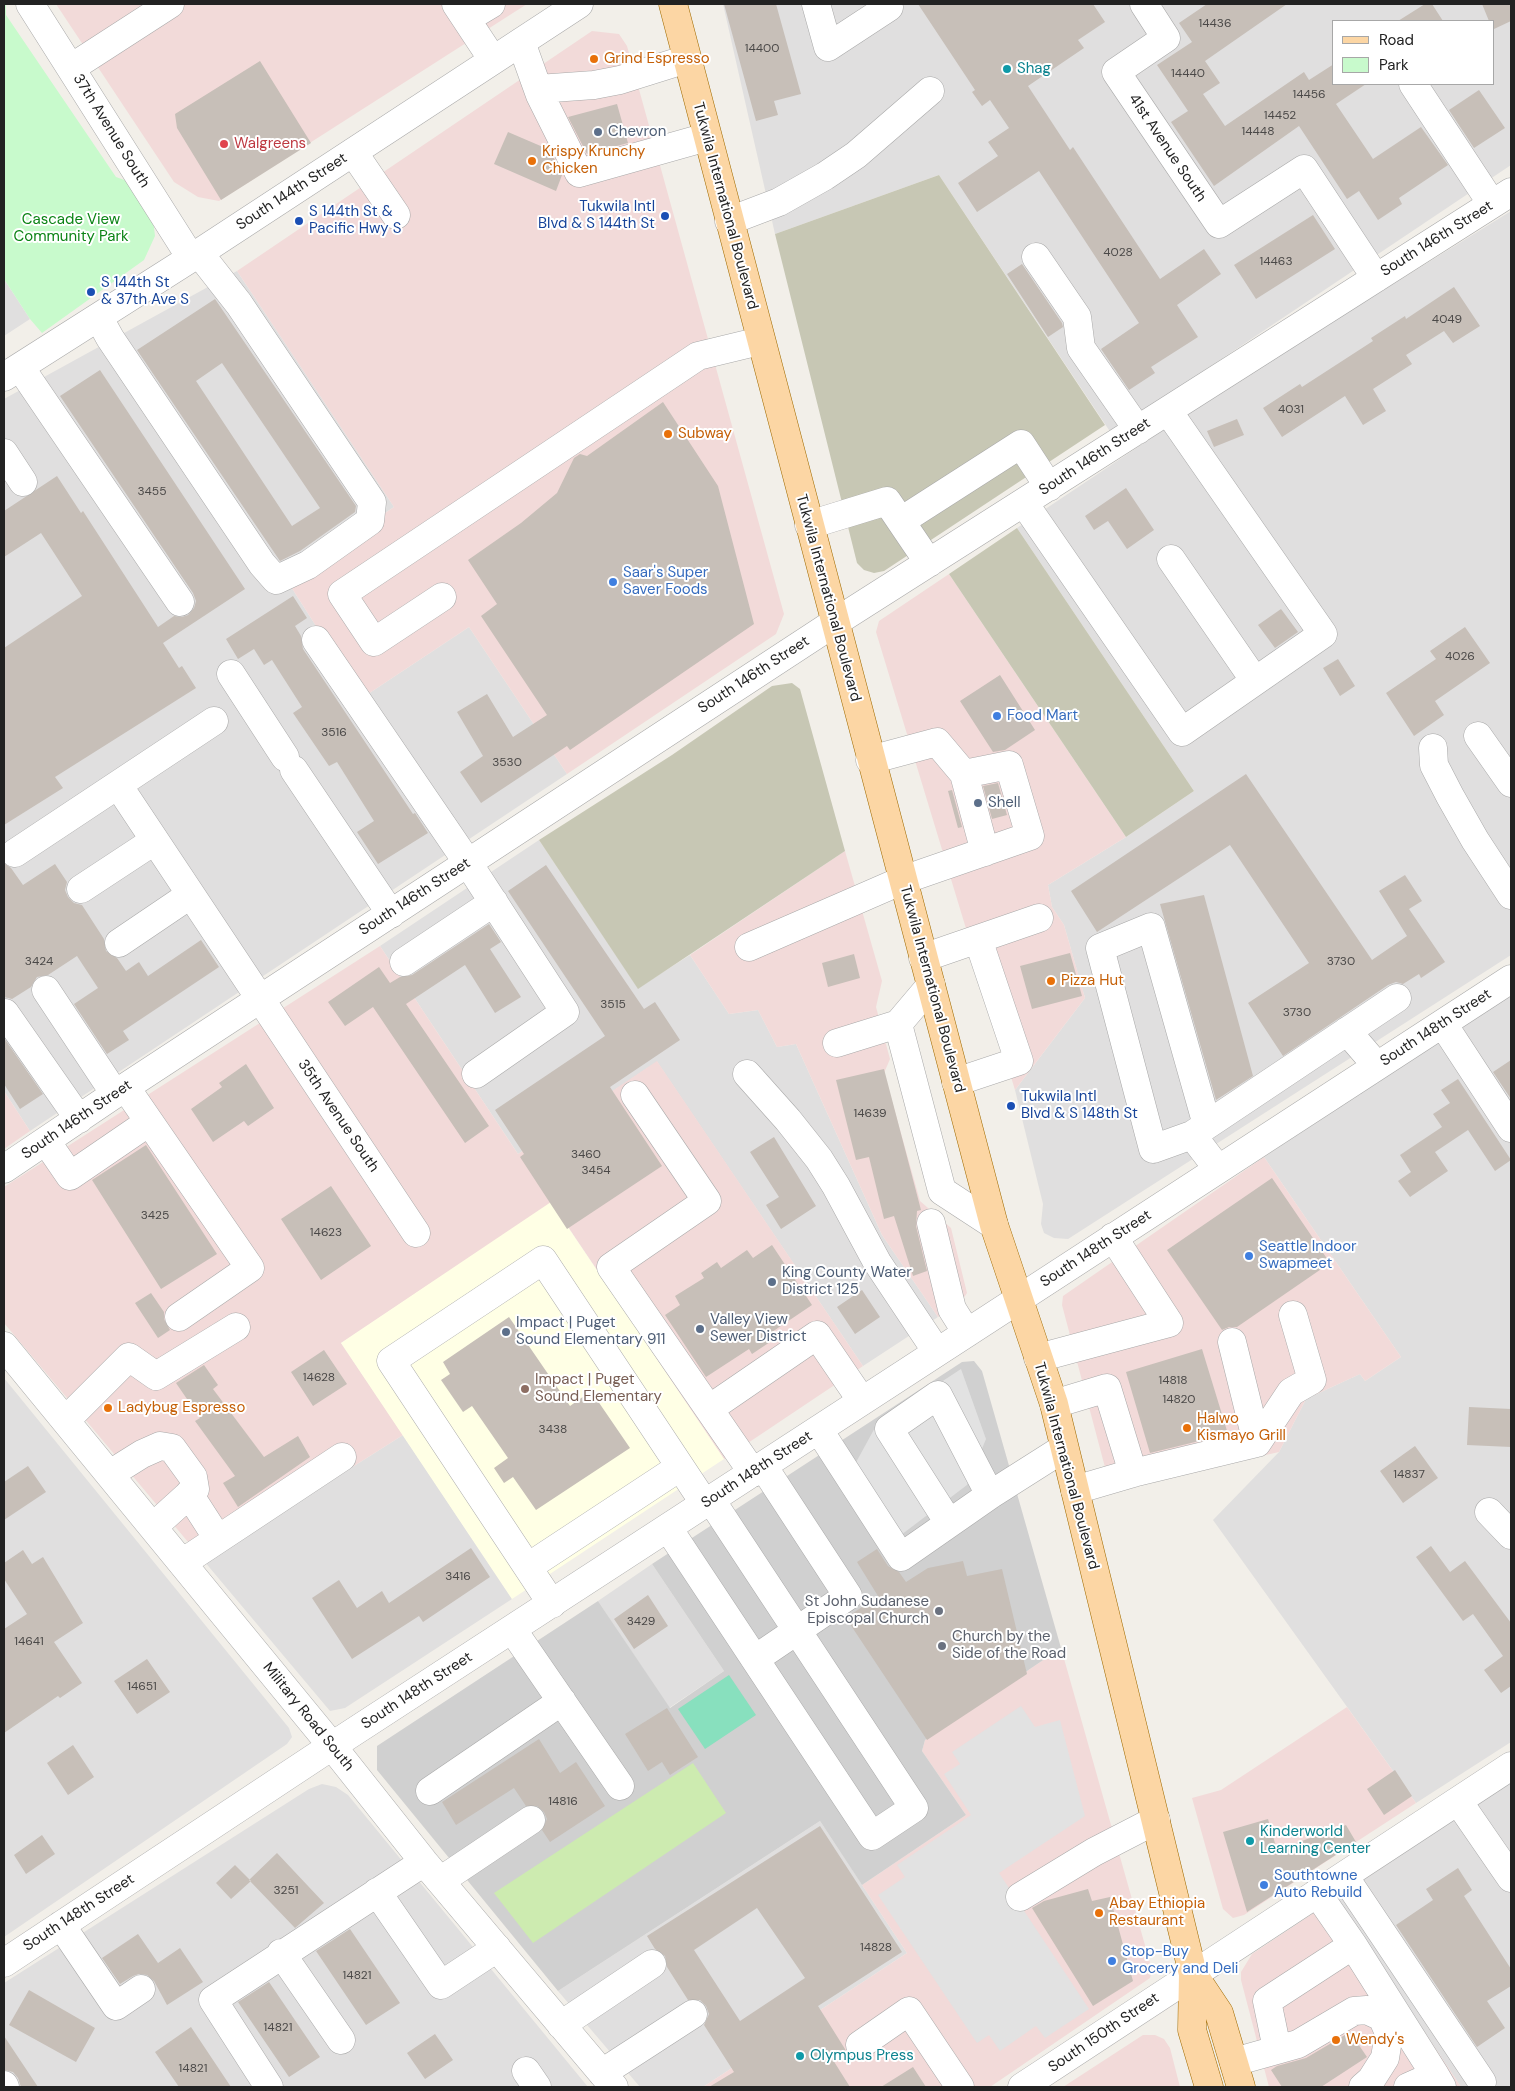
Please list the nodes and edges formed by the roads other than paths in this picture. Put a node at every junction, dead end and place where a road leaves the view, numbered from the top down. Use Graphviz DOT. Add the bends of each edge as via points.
graph roads {
  1 [pos="30,4"];
  2 [pos="170,4"];
  3 [pos="490,4"];
  4 [pos="579,4"];
  5 [pos="673,4"];
  6 [pos="816,4"];
  7 [pos="887,4"];
  8 [pos="1144,4"];
  9 [pos="461,12"];
  10 [pos="521,42"];
  11 [pos="687,59"];
  12 [pos="493,60"];
  13 [pos="71,68"];
  14 [pos="1414,85"];
  15 [pos="538,89"];
  16 [pos="930,91"];
  17 [pos="707,137"];
  18 [pos="354,152"];
  19 [pos="1502,198"];
  20 [pos="396,215"];
  21 [pos="729,221"];
  22 [pos="195,255"];
  23 [pos="1036,257"];
  24 [pos="1376,278"];
  25 [pos="99,318"];
  26 [pos="760,341"];
  27 [pos="12,372"];
  28 [pos="1168,411"];
  29 [pos="1138,430"];
  30 [pos="4,453"];
  31 [pos="23,482"];
  32 [pos="1048,487"];
  33 [pos="1024,503"];
  34 [pos="901,521"];
  35 [pos="808,525"];
  36 [pos="1171,559"];
  37 [pos="929,563"];
  38 [pos="442,597"];
  39 [pos="180,602"];
  40 [pos="834,623"];
  41 [pos="316,640"];
  42 [pos="231,674"];
  43 [pos="1255,681"];
  44 [pos="214,721"];
  45 [pos="1478,736"];
  46 [pos="1433,748"];
  47 [pos="870,760"];
  48 [pos="966,780"];
  49 [pos="1511,783"];
  50 [pos="118,785"];
  51 [pos="154,840"];
  52 [pos="985,852"];
  53 [pos="15,853"];
  54 [pos="468,863"];
  55 [pos="903,880"];
  56 [pos="81,889"];
  57 [pos="190,895"];
  58 [pos="1511,895"];
  59 [pos="494,902"];
  60 [pos="391,914"];
  61 [pos="1038,918"];
  62 [pos="978,939"];
  63 [pos="119,942"];
  64 [pos="749,947"];
  65 [pos="923,958"];
  66 [pos="404,962"];
  67 [pos="1511,979"];
  68 [pos="931,985"];
  69 [pos="46,990"];
  70 [pos="1397,998"];
  71 [pos="260,1000"];
  72 [pos="5,1013"];
  73 [pos="898,1024"];
  74 [pos="1443,1024"];
  75 [pos="1347,1031"];
  76 [pos="837,1043"];
  77 [pos="1377,1066"];
  78 [pos="476,1074"];
  79 [pos="747,1074"];
  80 [pos="956,1082"];
  81 [pos="121,1091"];
  82 [pos="635,1095"];
  83 [pos="79,1119"];
  84 [pos="149,1122"];
  85 [pos="1511,1128"];
  86 [pos="1199,1130"];
  87 [pos="46,1141"];
  88 [pos="4,1169"];
  89 [pos="1218,1169"];
  90 [pos="931,1223"];
  91 [pos="994,1225"];
  92 [pos="416,1233"];
  93 [pos="1113,1237"];
  94 [pos="1020,1298"];
  95 [pos="1293,1315"];
  96 [pos="179,1317"];
  97 [pos="236,1328"];
  98 [pos="967,1333"];
  99 [pos="1232,1342"];
  100 [pos="4,1346"];
  101 [pos="937,1352"];
  102 [pos="1038,1358"];
  103 [pos="862,1401"];
  104 [pos="1054,1404"];
  105 [pos="709,1410"];
  106 [pos="66,1420"];
  107 [pos="818,1430"];
  108 [pos="1257,1443"];
  109 [pos="1064,1448"];
  110 [pos="342,1457"];
  111 [pos="680,1466"];
  112 [pos="758,1470"];
  113 [pos="1133,1473"];
  114 [pos="110,1474"];
  115 [pos="1075,1490"];
  116 [pos="189,1494"];
  117 [pos="990,1495"];
  118 [pos="708,1502"];
  119 [pos="1489,1512"];
  120 [pos="949,1523"];
  121 [pos="153,1527"];
  122 [pos="668,1528"];
  123 [pos="1511,1535"];
  124 [pos="218,1539"];
  125 [pos="182,1562"];
  126 [pos="528,1567"];
  127 [pos="552,1604"];
  128 [pos="512,1629"];
  129 [pos="797,1630"];
  130 [pos="755,1659"];
  131 [pos="562,1701"];
  132 [pos="332,1746"];
  133 [pos="1511,1766"];
  134 [pos="620,1786"];
  135 [pos="430,1791"];
  136 [pos="1458,1801"];
  137 [pos="531,1820"];
  138 [pos="1156,1820"];
  139 [pos="432,1871"];
  140 [pos="1344,1876"];
  141 [pos="1511,1878"];
  142 [pos="377,1892"];
  143 [pos="1317,1893"];
  144 [pos="1020,1897"];
  145 [pos="61,1925"];
  146 [pos="1352,1945"];
  147 [pos="497,1948"];
  148 [pos="281,1953"];
  149 [pos="4,1963"];
  150 [pos="652,1964"];
  151 [pos="1193,1974"];
  152 [pos="141,1989"];
  153 [pos="693,2014"];
  154 [pos="561,2025"];
  155 [pos="341,2040"];
  156 [pos="860,2044"];
  157 [pos="1277,2050"];
  158 [pos="1234,2062"];
  159 [pos="608,2080"];
  160 [pos="1438,2081"];
  161 [pos="1482,2082"];
  162 [pos="269,2087"];
  163 [pos="960,2087"];
  164 [pos="1022,2087"];
  165 [pos="1209,2087"];
  166 [pos="1241,2087"];
  167 [pos="1363,2087"];
  168 [pos="1408,2087"];
  1 -- 13 [label="street, 37th Avenue South"];
  2 -- 13 [label="street"];
  3 -- 9 [label="street"];
  4 -- 10 [label="street, South 144th Street"];
  5 -- 11 [label="main road, Tukwila International Boulevard"];
  6 -- 7 [label="street" via="828,47 889,7"];
  8 -- 24 [label="street, 41st Avenue South" via="1166,38 1116,72 1219,224 1304,169"];
  9 -- 12 [label="street"];
  10 -- 12 [label="street, South 144th Street"];
  10 -- 15 [label="street"];
  11 -- 15 [label="street" via="620,80"];
  11 -- 17 [label="main road, Tukwila International Boulevard"];
  12 -- 18 [label="street, South 144th Street"];
  13 -- 22 [label="street, 37th Avenue South"];
  14 -- 19 [label="street"];
  15 -- 17 [label="street" via="579,173"];
  16 -- 21 [label="street" via="856,155 825,176 779,202"];
  17 -- 21 [label="main road, Tukwila International Boulevard"];
  18 -- 20 [label="street"];
  18 -- 22 [label="street, South 144th Street"];
  19 -- 24 [label="street, South 146th Street"];
  21 -- 26 [label="main road, Tukwila International Boulevard"];
  22 -- 25 [label="street, South 144th Street"];
  22 -- 25 [label="street, 37th Avenue South" via="238,304 372,502 370,521 308,566 276,580 262,564"];
  23 -- 29 [label="street" via="1077,317 1081,348"];
  24 -- 28 [label="street, South 146th Street"];
  25 -- 27 [label="street, South 144th Street"];
  26 -- 35 [label="main road, Tukwila International Boulevard"];
  26 -- 38 [label="street" via="698,356 342,594 374,642"];
  27 -- 39 [label="street"];
  28 -- 29 [label="street, South 146th Street"];
  28 -- 43 [label="street" via="1323,634"];
  29 -- 32 [label="street, South 146th Street"];
  30 -- 31 [label="street"];
  32 -- 33 [label="street, South 146th Street"];
  32 -- 34 [label="street" via="1021,444"];
  33 -- 37 [label="street, South 146th Street"];
  33 -- 43 [label="street" via="1182,732"];
  34 -- 35 [label="street" via="887,501"];
  34 -- 37 [label="street"];
  35 -- 40 [label="main road, Tukwila International Boulevard"];
  36 -- 43 [label="street"];
  37 -- 40 [label="street, South 146th Street"];
  40 -- 47 [label="main road, Tukwila International Boulevard"];
  40 -- 54 [label="street, South 146th Street"];
  41 -- 54 [label="street"];
  42 -- 60 [label="street"];
  44 -- 50 [label="street"];
  45 -- 49 [label="street"];
  46 -- 58 [label="street" via="1434,765 1450,796"];
  47 -- 48 [label="street" via="937,742"];
  47 -- 55 [label="main road, Tukwila International Boulevard"];
  48 -- 52 [label="street"];
  48 -- 52 [label="street" via="1009,765 1030,836"];
  50 -- 51 [label="street, 35th Avenue South"];
  50 -- 53 [label="street"];
  51 -- 56 [label="street"];
  51 -- 57 [label="street, 35th Avenue South"];
  52 -- 55 [label="street"];
  54 -- 59 [label="street"];
  54 -- 60 [label="street, South 146th Street"];
  55 -- 64 [label="street"];
  55 -- 65 [label="main road, Tukwila International Boulevard"];
  57 -- 63 [label="street"];
  57 -- 71 [label="street, 35th Avenue South"];
  59 -- 66 [label="street"];
  59 -- 78 [label="street" via="565,1012"];
  60 -- 71 [label="street, South 146th Street"];
  61 -- 62 [label="street"];
  62 -- 65 [label="street"];
  62 -- 80 [label="street" via="1019,1061"];
  65 -- 68 [label="main road, Tukwila International Boulevard"];
  67 -- 74 [label="street, South 148th Street"];
  68 -- 73 [label="street"];
  68 -- 80 [label="main road, Tukwila International Boulevard"];
  69 -- 81 [label="street"];
  70 -- 75 [label="street"];
  71 -- 81 [label="street, South 146th Street"];
  71 -- 92 [label="street, 35th Avenue South"];
  72 -- 83 [label="street"];
  73 -- 76 [label="street"];
  73 -- 91 [label="street" via="942,1191"];
  74 -- 77 [label="street, South 148th Street"];
  74 -- 85 [label="street"];
  75 -- 77 [label="street"];
  75 -- 86 [label="street"];
  77 -- 89 [label="street, South 148th Street"];
  79 -- 101 [label="street" via="819,1159 877,1262"];
  80 -- 91 [label="main road, Tukwila International Boulevard"];
  81 -- 83 [label="street, South 146th Street"];
  81 -- 84 [label="street"];
  82 -- 105 [label="street" via="707,1201 611,1267"];
  83 -- 87 [label="street, South 146th Street"];
  84 -- 87 [label="street" via="70,1176"];
  84 -- 96 [label="street" via="250,1268"];
  86 -- 86 [label="street" via="1153,1149 1100,948 1151,927"];
  86 -- 89 [label="street"];
  87 -- 88 [label="street, South 146th Street"];
  89 -- 93 [label="street, South 148th Street"];
  90 -- 98 [label="street" via="952,1309"];
  91 -- 94 [label="main road, Tukwila International Boulevard"];
  93 -- 94 [label="street, South 148th Street"];
  93 -- 102 [label="street" via="1169,1323"];
  94 -- 98 [label="street, South 148th Street"];
  94 -- 102 [label="main road, Tukwila International Boulevard"];
  95 -- 108 [label="street" via="1312,1380 1292,1392"];
  97 -- 106 [label="street" via="156,1376 128,1357"];
  98 -- 101 [label="street, South 148th Street"];
  99 -- 108 [label="street"];
  100 -- 106 [label="street, Military Road South"];
  101 -- 103 [label="street, South 148th Street"];
  102 -- 104 [label="main road, Tukwila International Boulevard"];
  103 -- 105 [label="street" via="817,1335"];
  103 -- 107 [label="street, South 148th Street"];
  104 -- 109 [label="main road, Tukwila International Boulevard"];
  104 -- 113 [label="street" via="1107,1388"];
  105 -- 112 [label="street"];
  106 -- 114 [label="street, Military Road South"];
  107 -- 112 [label="street, South 148th Street"];
  107 -- 120 [label="street" via="901,1557"];
  108 -- 113 [label="street"];
  109 -- 115 [label="main road, Tukwila International Boulevard"];
  109 -- 117 [label="street"];
  110 -- 124 [label="street"];
  111 -- 118 [label="street"];
  111 -- 126 [label="street"];
  111 -- 126 [label="street" via="543,1260 463,1313 391,1361"];
  112 -- 118 [label="street, South 148th Street"];
  112 -- 129 [label="street" via="848,1596"];
  113 -- 115 [label="street"];
  114 -- 116 [label="street" via="142,1454 166,1446 172,1448 194,1477 195,1489"];
  114 -- 121 [label="street, Military Road South"];
  115 -- 138 [label="main road, Tukwila International Boulevard"];
  116 -- 121 [label="street"];
  116 -- 124 [label="street"];
  117 -- 120 [label="street"];
  117 -- 120 [label="street" via="938,1395 889,1429"];
  118 -- 122 [label="street, South 148th Street"];
  118 -- 129 [label="street"];
  119 -- 123 [label="street"];
  121 -- 125 [label="street, Military Road South"];
  122 -- 127 [label="street, South 148th Street"];
  122 -- 130 [label="street"];
  124 -- 125 [label="street"];
  125 -- 132 [label="street, Military Road South"];
  126 -- 127 [label="street"];
  127 -- 128 [label="street, South 148th Street"];
  128 -- 131 [label="street"];
  128 -- 132 [label="street, South 148th Street"];
  129 -- 130 [label="street"];
  129 -- 130 [label="street" via="914,1808 872,1836"];
  131 -- 134 [label="street"];
  131 -- 135 [label="street"];
  132 -- 139 [label="street, Military Road South"];
  132 -- 145 [label="street, South 148th Street"];
  133 -- 136 [label="street, South 150th Street"];
  136 -- 140 [label="street, South 150th Street"];
  136 -- 141 [label="street"];
  137 -- 139 [label="street"];
  138 -- 144 [label="street" via="1094,1852"];
  138 -- 151 [label="main road, Tukwila International Boulevard"];
  139 -- 142 [label="street"];
  139 -- 147 [label="street, Military Road South"];
  140 -- 143 [label="street, South 150th Street"];
  140 -- 161 [label="street"];
  142 -- 147 [label="street" via="441,1986"];
  142 -- 148 [label="street"];
  143 -- 146 [label="street"];
  143 -- 151 [label="street, South 150th Street"];
  145 -- 149 [label="street, South 148th Street"];
  145 -- 152 [label="street" via="116,2006"];
  146 -- 157 [label="street" via="1267,2001"];
  146 -- 160 [label="street"];
  147 -- 154 [label="street, Military Road South"];
  148 -- 155 [label="street"];
  148 -- 162 [label="street" via="213,2000"];
  150 -- 154 [label="street"];
  151 -- 158 [label="main road, Tukwila International Boulevard" via="1219,2012"];
  151 -- 164 [label="street, South 150th Street"];
  151 -- 165 [label="main road, Tukwila International Boulevard" via="1192,2030"];
  153 -- 159 [label="street"];
  154 -- 159 [label="street, Military Road South"];
  156 -- 163 [label="street" via="909,2011"];
  157 -- 158 [label="street"];
  157 -- 167 [label="street" via="1298,2044 1354,2011 1367,2010 1382,2017 1389,2033 1385,2058 1372,2080"];
  158 -- 166 [label="main road, Tukwila International Boulevard"];
  160 -- 168 [label="street"];
}
